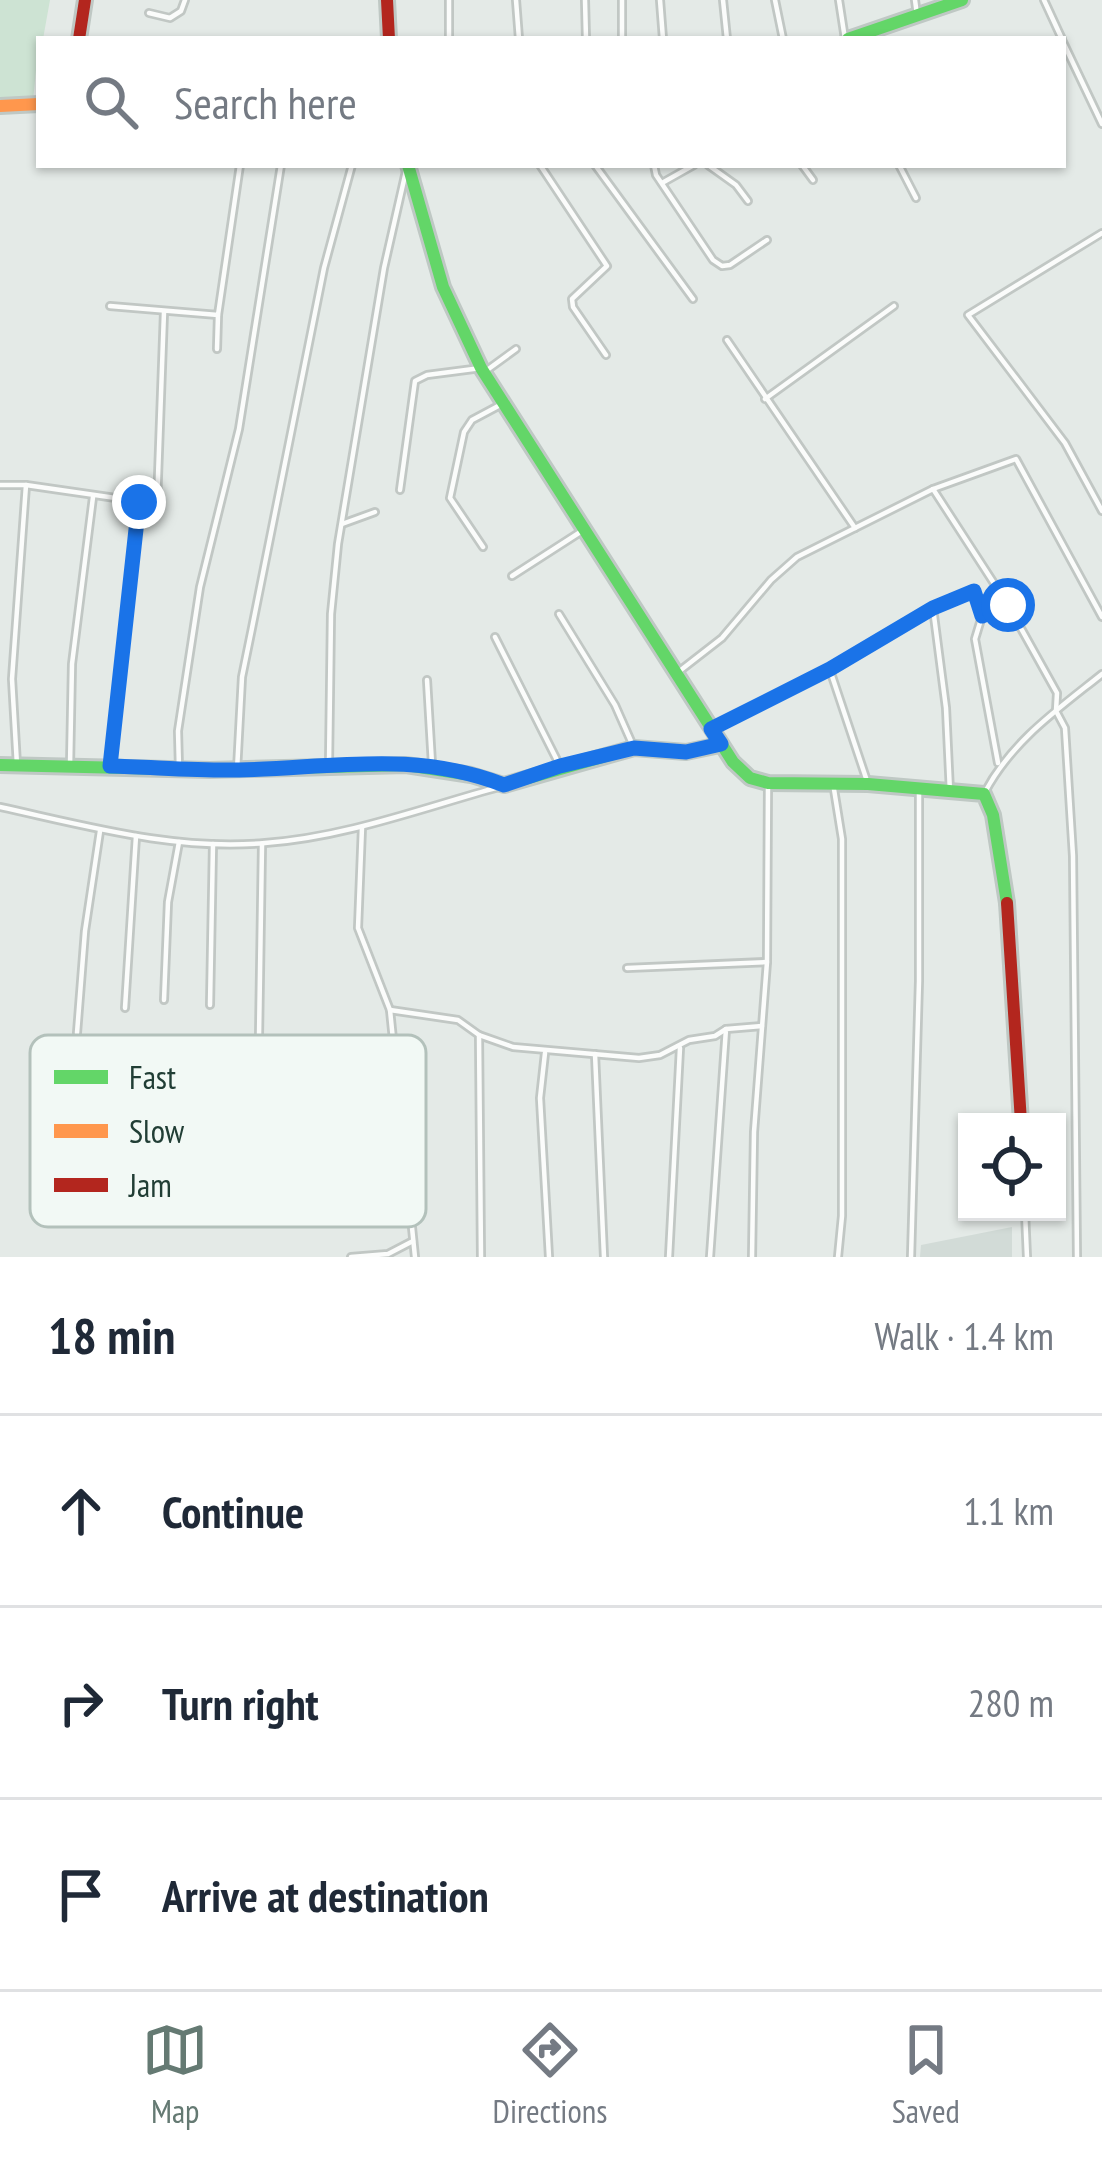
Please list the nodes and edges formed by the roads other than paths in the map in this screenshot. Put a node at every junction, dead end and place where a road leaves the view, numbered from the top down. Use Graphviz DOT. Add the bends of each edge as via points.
graph roads {
  1 [pos="85,0"];
  2 [pos="185,0"];
  3 [pos="387,0"];
  4 [pos="449,0"];
  5 [pos="516,0"];
  6 [pos="585,0"];
  7 [pos="622,0"];
  8 [pos="660,0"];
  9 [pos="723,0"];
  10 [pos="775,0"];
  11 [pos="839,0"];
  12 [pos="962,0"];
  13 [pos="1044,0"];
  14 [pos="916,7"];
  15 [pos="148,13"];
  16 [pos="79,36"];
  17 [pos="389,36"];
  18 [pos="449,36"];
  19 [pos="519,36"];
  20 [pos="586,36"];
  21 [pos="622,36"];
  22 [pos="663,36"];
  23 [pos="727,36"];
  24 [pos="782,36"];
  25 [pos="846,36"];
  26 [pos="853,36"];
  27 [pos="1060,36"];
  28 [pos="1066,48"];
  29 [pos="0,106"];
  30 [pos="36,107"];
  31 [pos="1102,124"];
  32 [pos="240,168"];
  33 [pos="281,168"];
  34 [pos="351,168"];
  35 [pos="407,168"];
  36 [pos="409,168"];
  37 [pos="542,168"];
  38 [pos="597,168"];
  39 [pos="655,168"];
  40 [pos="689,168"];
  41 [pos="712,168"];
  42 [pos="804,168"];
  43 [pos="901,168"];
  44 [pos="813,180"];
  45 [pos="662,183"];
  46 [pos="916,198"];
  47 [pos="748,201"];
  48 [pos="1102,233"];
  49 [pos="767,240"];
  50 [pos="693,299"];
  51 [pos="110,306"];
  52 [pos="894,306"];
  53 [pos="164,312"];
  54 [pos="218,315"];
  55 [pos="727,340"];
  56 [pos="217,349"];
  57 [pos="516,349"];
  58 [pos="606,355"];
  59 [pos="482,370"];
  60 [pos="765,399"];
  61 [pos="502,404"];
  62 [pos="0,485"];
  63 [pos="26,485"];
  64 [pos="933,489"];
  65 [pos="400,490"];
  66 [pos="93,497"];
  67 [pos="139,502"];
  68 [pos="1102,511"];
  69 [pos="374,512"];
  70 [pos="342,524"];
  71 [pos="855,528"];
  72 [pos="585,529"];
  73 [pos="483,548"];
  74 [pos="512,576"];
  75 [pos="1008,605"];
  76 [pos="933,608"];
  77 [pos="559,614"];
  78 [pos="982,616"];
  79 [pos="1102,617"];
  80 [pos="495,638"];
  81 [pos="830,669"];
  82 [pos="1102,674"];
  83 [pos="675,675"];
  84 [pos="427,680"];
  85 [pos="1056,711"];
  86 [pos="711,729"];
  87 [pos="721,744"];
  88 [pos="634,748"];
  89 [pos="329,764"];
  90 [pos="432,764"];
  91 [pos="0,765"];
  92 [pos="17,765"];
  93 [pos="70,766"];
  94 [pos="110,766"];
  95 [pos="560,766"];
  96 [pos="998,766"];
  97 [pos="179,768"];
  98 [pos="237,770"];
  99 [pos="768,783"];
  100 [pos="833,783"];
  101 [pos="868,784"];
  102 [pos="504,785"];
  103 [pos="919,790"];
  104 [pos="950,792"];
  105 [pos="984,794"];
  106 [pos="0,807"];
  107 [pos="362,827"];
  108 [pos="100,830"];
  109 [pos="136,836"];
  110 [pos="179,842"];
  111 [pos="213,844"];
  112 [pos="262,844"];
  113 [pos="767,962"];
  114 [pos="627,968"];
  115 [pos="164,1000"];
  116 [pos="210,1005"];
  117 [pos="125,1008"];
  118 [pos="390,1010"];
  119 [pos="763,1025"];
  120 [pos="727,1029"];
  121 [pos="77,1033"];
  122 [pos="259,1035"];
  123 [pos="392,1035"];
  124 [pos="479,1035"];
  125 [pos="680,1048"];
  126 [pos="545,1051"];
  127 [pos="595,1054"];
  128 [pos="1021,1113"];
  129 [pos="1025,1221"];
  130 [pos="412,1227"];
  131 [pos="413,1241"];
  132 [pos="354,1257"];
  133 [pos="416,1257"];
  134 [pos="481,1257"];
  135 [pos="548,1257"];
  136 [pos="604,1257"];
  137 [pos="669,1257"];
  138 [pos="710,1257"];
  139 [pos="752,1257"];
  140 [pos="838,1257"];
  141 [pos="911,1257"];
  142 [pos="1027,1257"];
  143 [pos="1076,1257"];
  1 -- 16 [label="street"];
  2 -- 15 [label="street" via="170,18"];
  3 -- 17 [label="street"];
  4 -- 18 [label="street"];
  5 -- 19 [label="street"];
  6 -- 20 [label="street"];
  7 -- 21 [label="street"];
  8 -- 22 [label="street"];
  9 -- 23 [label="street"];
  10 -- 24 [label="street"];
  11 -- 25 [label="street"];
  12 -- 14 [label="street"];
  13 -- 27 [label="street"];
  14 -- 26 [label="street"];
  28 -- 31 [label="street"];
  29 -- 30 [label="street"];
  32 -- 54 [label="street"];
  33 -- 97 [label="street" via="239,429 200,587"];
  34 -- 98 [label="street" via="251,628"];
  35 -- 70 [label="street"];
  36 -- 59 [label="street" via="443,287"];
  37 -- 58 [label="street" via="607,266 572,299"];
  38 -- 50 [label="street"];
  39 -- 45 [label="street"];
  40 -- 45 [label="street"];
  41 -- 47 [label="street"];
  42 -- 44 [label="street"];
  43 -- 46 [label="street"];
  45 -- 49 [label="street" via="722,266"];
  48 -- 68 [label="street" via="968,315 1065,443"];
  51 -- 53 [label="street"];
  52 -- 60 [label="street"];
  53 -- 54 [label="street"];
  53 -- 67 [label="street" via="157,504"];
  54 -- 56 [label="street"];
  55 -- 60 [label="street"];
  57 -- 59 [label="street"];
  59 -- 61 [label="street"];
  59 -- 65 [label="street" via="415,381"];
  60 -- 71 [label="street"];
  61 -- 72 [label="street"];
  61 -- 73 [label="street" via="464,432 450,498"];
  62 -- 63 [label="street"];
  63 -- 66 [label="street"];
  63 -- 92 [label="street" via="12,679"];
  64 -- 71 [label="street"];
  64 -- 75 [label="street"];
  64 -- 79 [label="street" via="1016,459"];
  66 -- 67 [label="street"];
  66 -- 93 [label="street" via="72,664"];
  67 -- 94 [label="street"];
  69 -- 70 [label="street"];
  70 -- 89 [label="street" via="331,614"];
  71 -- 83 [label="street" via="797,557 722,638"];
  72 -- 74 [label="street"];
  72 -- 83 [label="street"];
  75 -- 78 [label="street"];
  75 -- 85 [label="street" via="1057,693"];
  76 -- 78 [label="street" via="974,591"];
  76 -- 81 [label="street"];
  76 -- 104 [label="street"];
  77 -- 88 [label="street"];
  78 -- 96 [label="street" via="976,639"];
  80 -- 95 [label="street"];
  81 -- 86 [label="street"];
  81 -- 101 [label="street"];
  82 -- 85 [label="street"];
  83 -- 86 [label="street"];
  84 -- 90 [label="street"];
  85 -- 96 [label="street"];
  85 -- 143 [label="street" via="1065,728 1073,856"];
  86 -- 87 [label="street"];
  87 -- 88 [label="street" via="686,752"];
  87 -- 99 [label="street" via="742,772"];
  88 -- 95 [label="street"];
  89 -- 90 [label="street"];
  89 -- 98 [label="street"];
  90 -- 102 [label="street"];
  91 -- 92 [label="street"];
  92 -- 93 [label="street"];
  93 -- 94 [label="street"];
  94 -- 97 [label="street"];
  95 -- 102 [label="street"];
  96 -- 105 [label="street"];
  97 -- 98 [label="street"];
  99 -- 100 [label="street"];
  99 -- 113 [label="street"];
  100 -- 101 [label="street"];
  100 -- 140 [label="street" via="842,839"];
  101 -- 103 [label="street"];
  102 -- 107 [label="street"];
  103 -- 104 [label="street"];
  103 -- 141 [label="street"];
  104 -- 105 [label="street"];
  105 -- 128 [label="street" via="1012,931"];
  106 -- 108 [label="street"];
  107 -- 112 [label="street"];
  107 -- 118 [label="street" via="358,928"];
  108 -- 109 [label="street"];
  108 -- 121 [label="street"];
  109 -- 110 [label="street"];
  109 -- 117 [label="street"];
  110 -- 111 [label="street"];
  110 -- 115 [label="street"];
  111 -- 112 [label="street"];
  111 -- 116 [label="street"];
  112 -- 122 [label="street"];
  113 -- 114 [label="street"];
  113 -- 119 [label="street"];
  118 -- 123 [label="street"];
  118 -- 124 [label="street" via="458,1020"];
  119 -- 120 [label="street"];
  119 -- 139 [label="street"];
  120 -- 125 [label="street"];
  120 -- 138 [label="street"];
  124 -- 126 [label="street"];
  124 -- 134 [label="street"];
  125 -- 127 [label="street" via="639,1058"];
  125 -- 137 [label="street"];
  126 -- 127 [label="street"];
  126 -- 135 [label="street"];
  127 -- 136 [label="street"];
  129 -- 142 [label="street"];
  130 -- 131 [label="street"];
  131 -- 132 [label="street" via="388,1254"];
  131 -- 133 [label="street"];
}
